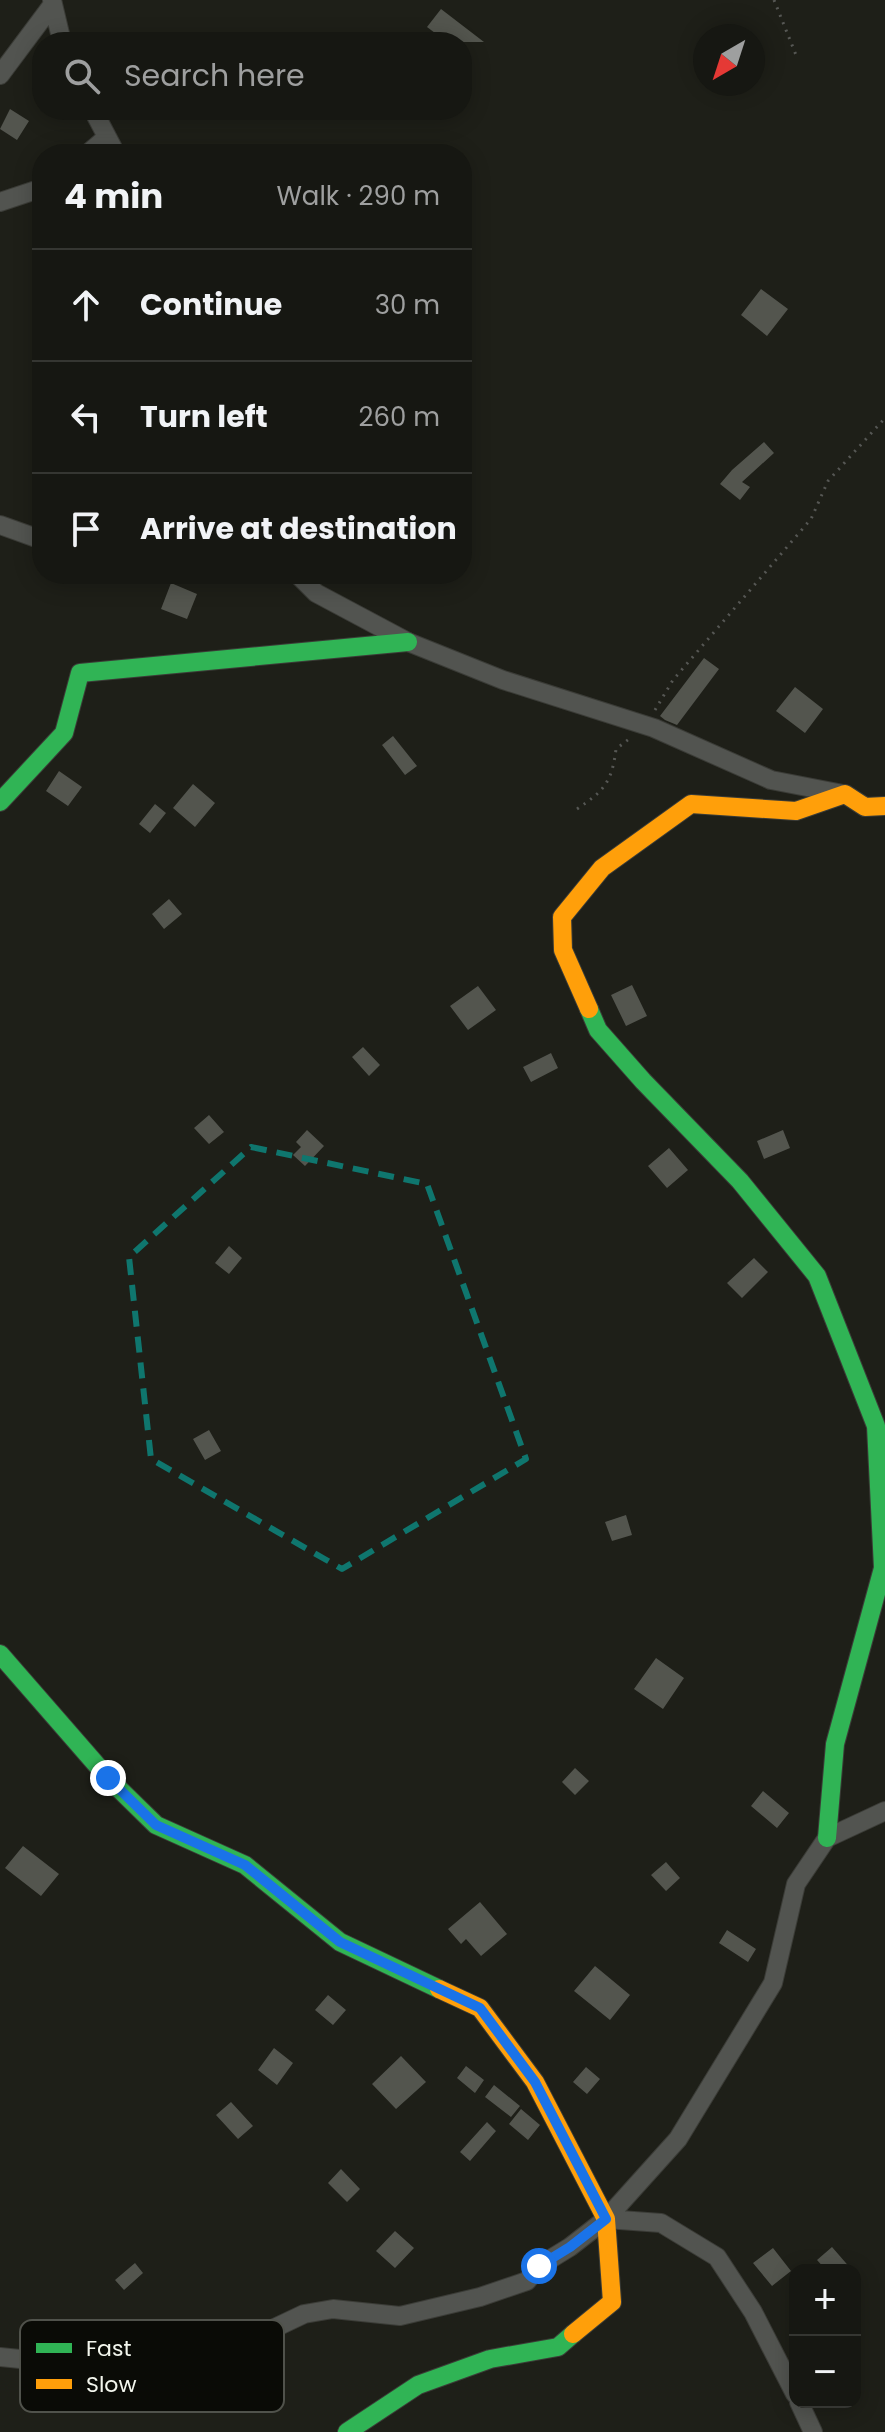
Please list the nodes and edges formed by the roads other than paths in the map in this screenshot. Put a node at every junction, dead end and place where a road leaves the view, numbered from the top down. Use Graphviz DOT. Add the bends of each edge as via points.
graph roads {
  1 [pos="53,2"];
  2 [pos="60,32"];
  3 [pos="0,75"];
  4 [pos="98,120"];
  5 [pos="107,137"];
  6 [pos="99,144"];
  7 [pos="111,144"];
  8 [pos="32,191"];
  9 [pos="0,202"];
  10 [pos="0,525"];
  11 [pos="32,536"];
  12 [pos="307,584"];
  13 [pos="408,642"];
  14 [pos="845,794"];
  15 [pos="0,802"];
  16 [pos="885,806"];
  17 [pos="883,1523"];
  18 [pos="0,1654"];
  19 [pos="885,1811"];
  20 [pos="827,1838"];
  21 [pos="606,2219"];
  22 [pos="284,2324"];
  23 [pos="0,2357"];
  24 [pos="20,2359"];
  25 [pos="789,2382"];
  26 [pos="802,2408"];
  27 [pos="347,2432"];
  28 [pos="813,2432"];
  1 -- 2 [label="street"];
  1 -- 3 [label="street"];
  4 -- 5 [label="street"];
  5 -- 6 [label="street"];
  5 -- 7 [label="street"];
  8 -- 9 [label="street"];
  10 -- 11 [label="street"];
  12 -- 13 [label="street"];
  13 -- 14 [label="street" via="503,680 646,725 771,780"];
  13 -- 15 [label="street" via="80,673 64,733"];
  14 -- 16 [label="street" via="865,807"];
  14 -- 17 [label="street" via="796,811 691,804 602,868 562,917 563,950 598,1030 740,1181 817,1276 876,1426"];
  17 -- 20 [label="street" via="883,1568 835,1744"];
  18 -- 21 [label="street" via="156,1825 245,1865 340,1942 480,2008 535,2082"];
  19 -- 20 [label="street"];
  20 -- 21 [label="street" via="796,1884 773,1983 678,2139"];
  21 -- 22 [label="street" via="539,2266 527,2281 480,2297 400,2316 333,2309"];
  21 -- 25 [label="street" via="661,2223 717,2257"];
  21 -- 27 [label="street" via="612,2302 558,2347 490,2359 418,2385"];
  23 -- 24 [label="street"];
  26 -- 28 [label="street"];
}
